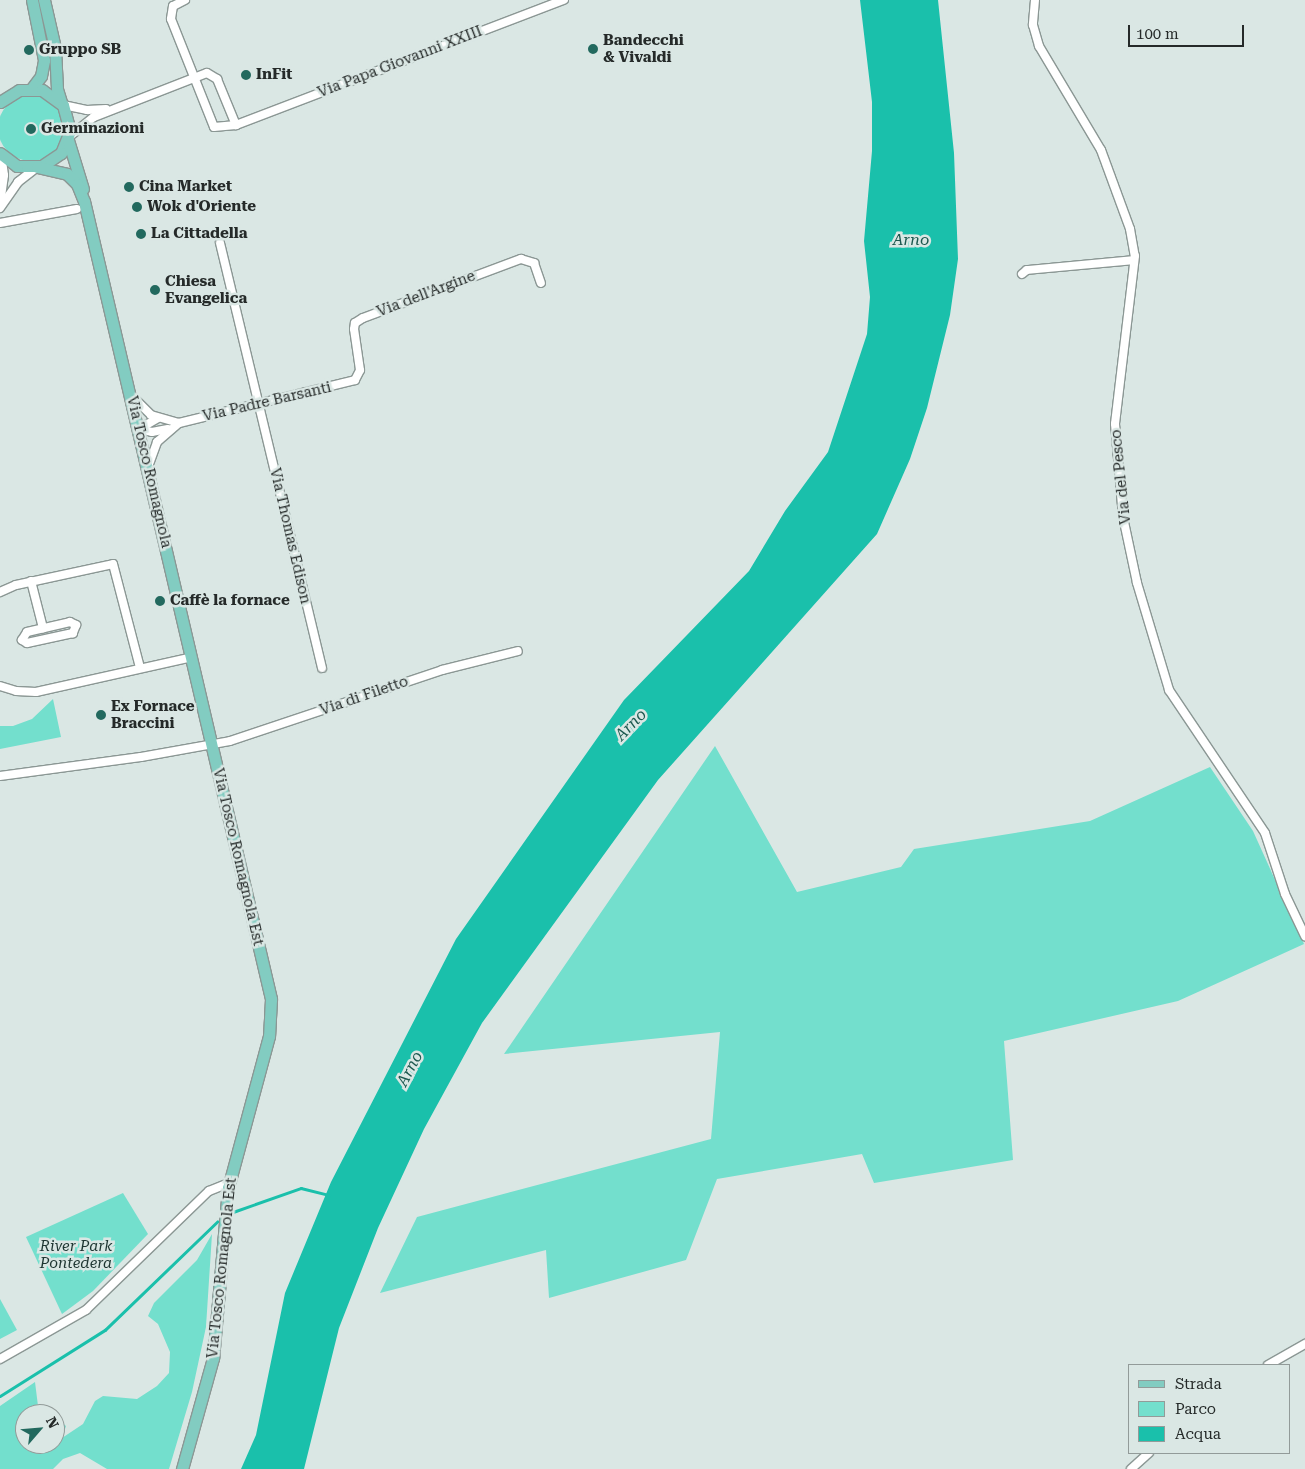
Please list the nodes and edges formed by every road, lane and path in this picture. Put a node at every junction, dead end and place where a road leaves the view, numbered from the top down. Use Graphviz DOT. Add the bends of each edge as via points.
graph roads {
  1 [pos="32,0"];
  2 [pos="44,0"];
  3 [pos="185,0"];
  4 [pos="564,0"];
  5 [pos="1035,0"];
  6 [pos="195,77"];
  7 [pos="32,88"];
  8 [pos="1,101"];
  9 [pos="62,104"];
  10 [pos="115,107"];
  11 [pos="236,125"];
  12 [pos="69,139"];
  13 [pos="0,154"];
  14 [pos="37,167"];
  15 [pos="81,205"];
  16 [pos="0,207"];
  17 [pos="0,223"];
  18 [pos="220,243"];
  19 [pos="1134,260"];
  20 [pos="1022,274"];
  21 [pos="541,283"];
  22 [pos="354,380"];
  23 [pos="130,390"];
  24 [pos="258,403"];
  25 [pos="158,418"];
  26 [pos="179,422"];
  27 [pos="139,429"];
  28 [pos="168,429"];
  29 [pos="148,468"];
  30 [pos="31,581"];
  31 [pos="0,592"];
  32 [pos="43,628"];
  33 [pos="518,650"];
  34 [pos="192,657"];
  35 [pos="140,668"];
  36 [pos="322,668"];
  37 [pos="0,686"];
  38 [pos="212,744"];
  39 [pos="0,776"];
  40 [pos="1305,936"];
  41 [pos="229,1183"];
  42 [pos="1305,1344"];
  43 [pos="0,1359"];
  44 [pos="1270,1364"];
  45 [pos="1148,1454"];
  46 [pos="182,1469"];
  47 [pos="1131,1469"];
  1 -- 7 [label="main road" via="44,60 41,76"];
  2 -- 9 [label="main road, Via Tosco Romagnola" via="55,48"];
  3 -- 6 [label="street" via="173,6 170,16"];
  4 -- 11 [label="street, Via Papa Giovanni XXIII"];
  5 -- 19 [label="street, Via del Pesco" via="1035,35 1100,150 1130,229"];
  6 -- 10 [label="street"];
  6 -- 11 [label="street" via="209,73 217,79"];
  6 -- 11 [label="street" via="214,127"];
  7 -- 8 [label="main road" via="19,90"];
  7 -- 9 [label="main road" via="48,92"];
  9 -- 10 [label="street" via="87,110"];
  9 -- 12 [label="main road, Via Tosco Romagnola" via="70,124"];
  10 -- 12 [label="street" via="85,122"];
  12 -- 14 [label="main road" via="54,160"];
  12 -- 15 [label="main road, Via Tosco Romagnola" via="83,185"];
  13 -- 14 [label="main road, Via Tosco Romagnola" via="17,166"];
  13 -- 16 [label="street" via="4,175"];
  14 -- 15 [label="main road, Via Tosco Romagnola" via="67,174 75,180"];
  14 -- 16 [label="street" via="18,182"];
  15 -- 17 [label="street"];
  15 -- 23 [label="main road, Via Tosco Romagnola"];
  18 -- 24 [label="street, Via Thomas Edison"];
  19 -- 20 [label="street" via="1027,270"];
  19 -- 40 [label="street, Via del Pesco" via="1115,424 1123,518 1137,582 1169,690 1265,833 1284,894"];
  21 -- 22 [label="street, Via dell'Argine" via="535,264 521,259 358,321 353,332 360,372"];
  22 -- 24 [label="street, Via Padre Barsanti"];
  23 -- 25 [label="street, Via Padre Barsanti" via="141,408"];
  23 -- 27 [label="main road, Via Tosco Romagnola"];
  24 -- 26 [label="street, Via Padre Barsanti"];
  24 -- 36 [label="street, Via Thomas Edison"];
  25 -- 26 [label="street, Via Padre Barsanti"];
  25 -- 27 [label="street"];
  26 -- 28 [label="street, Via Padre Barsanti"];
  27 -- 28 [label="street" via="152,432"];
  27 -- 29 [label="main road, Via Tosco Romagnola"];
  28 -- 29 [label="street, Via Padre Barsanti" via="157,442"];
  29 -- 34 [label="main road, Via Tosco Romagnola"];
  30 -- 31 [label="street"];
  30 -- 32 [label="street"];
  30 -- 35 [label="street" via="113,564"];
  32 -- 32 [label="street" via="25,633 23,641 27,644 73,633 76,627 70,622"];
  33 -- 38 [label="street, Via di Filetto" via="442,670 243,737"];
  34 -- 35 [label="street"];
  34 -- 38 [label="main road, Via Tosco Romagnola"];
  35 -- 37 [label="street" via="32,692"];
  38 -- 39 [label="street, Via di Filetto"];
  38 -- 41 [label="main road, Via Tosco Romagnola Est" via="271,1006 269,1036"];
  41 -- 43 [label="street" via="209,1191 86,1310"];
  41 -- 46 [label="main road, Via Tosco Romagnola Est" via="215,1350"];
  42 -- 44 [label="street"];
  45 -- 47 [label="street"];
}
